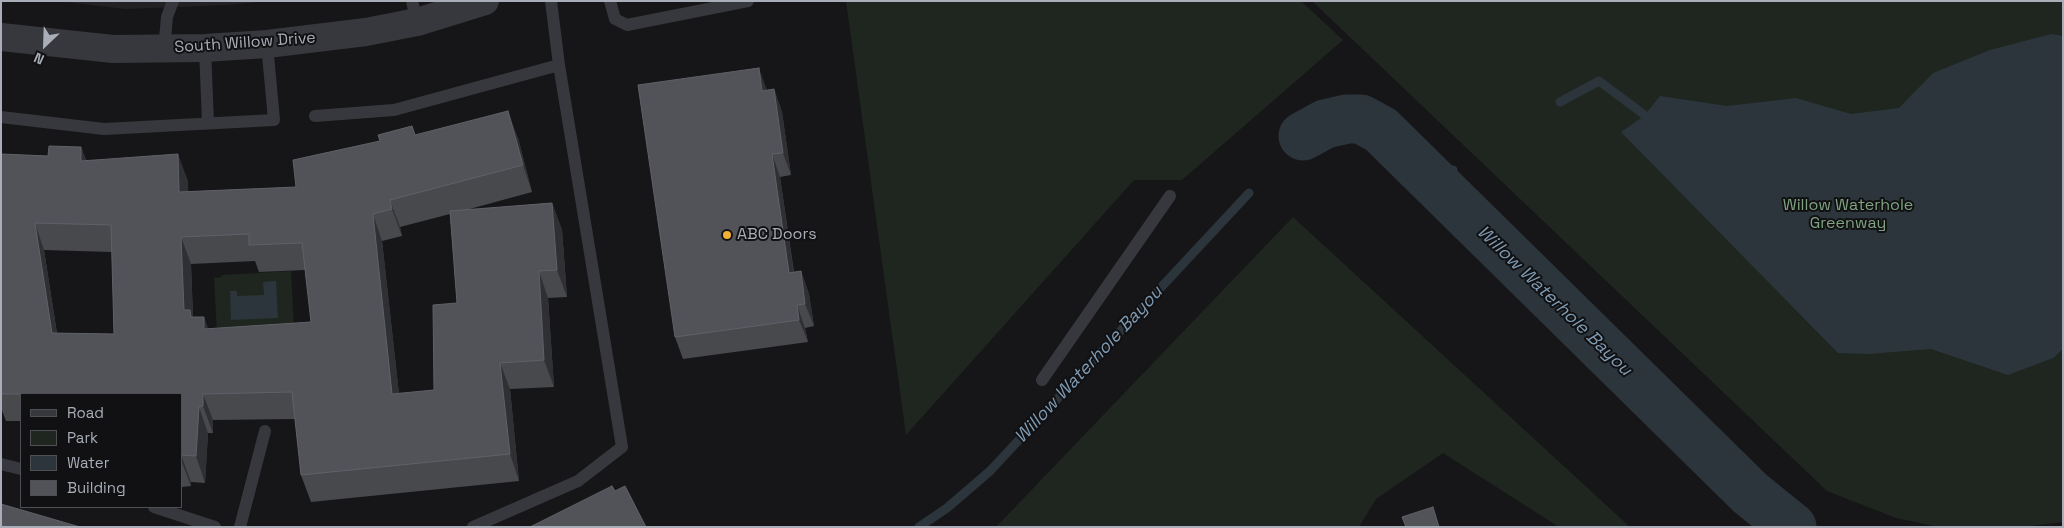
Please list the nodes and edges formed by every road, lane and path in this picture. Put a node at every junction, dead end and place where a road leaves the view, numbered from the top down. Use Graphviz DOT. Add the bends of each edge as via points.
graph roads {
  1 [pos="173,1"];
  2 [pos="485,1"];
  3 [pos="551,1"];
  4 [pos="610,1"];
  5 [pos="748,1"];
  6 [pos="414,11"];
  7 [pos="1,37"];
  8 [pos="267,44"];
  9 [pos="205,48"];
  10 [pos="164,50"];
  11 [pos="559,65"];
  12 [pos="315,116"];
  13 [pos="1,117"];
  14 [pos="208,123"];
  15 [pos="1170,196"];
  16 [pos="1042,380"];
  17 [pos="265,431"];
  18 [pos="1,464"];
  19 [pos="20,469"];
  20 [pos="157,508"];
  21 [pos="215,527"];
  22 [pos="240,527"];
  23 [pos="473,527"];
  1 -- 10 [label="lane" via="167,16"];
  2 -- 6 [label="street, South Willow Drive"];
  3 -- 11 [label="lane"];
  4 -- 5 [label="lane" via="615,18 627,25"];
  6 -- 8 [label="street, South Willow Drive" via="366,32"];
  7 -- 10 [label="street, South Willow Drive" via="113,49"];
  8 -- 9 [label="street, South Willow Drive"];
  8 -- 14 [label="lane" via="274,120"];
  9 -- 10 [label="street, South Willow Drive"];
  9 -- 14 [label="lane"];
  11 -- 12 [label="lane" via="394,110"];
  11 -- 23 [label="lane" via="622,448 578,481"];
  13 -- 14 [label="lane" via="104,129"];
  15 -- 16 [label="lane"];
  17 -- 22 [label="lane"];
  18 -- 19 [label="lane"];
  20 -- 21 [label="lane"];
}
